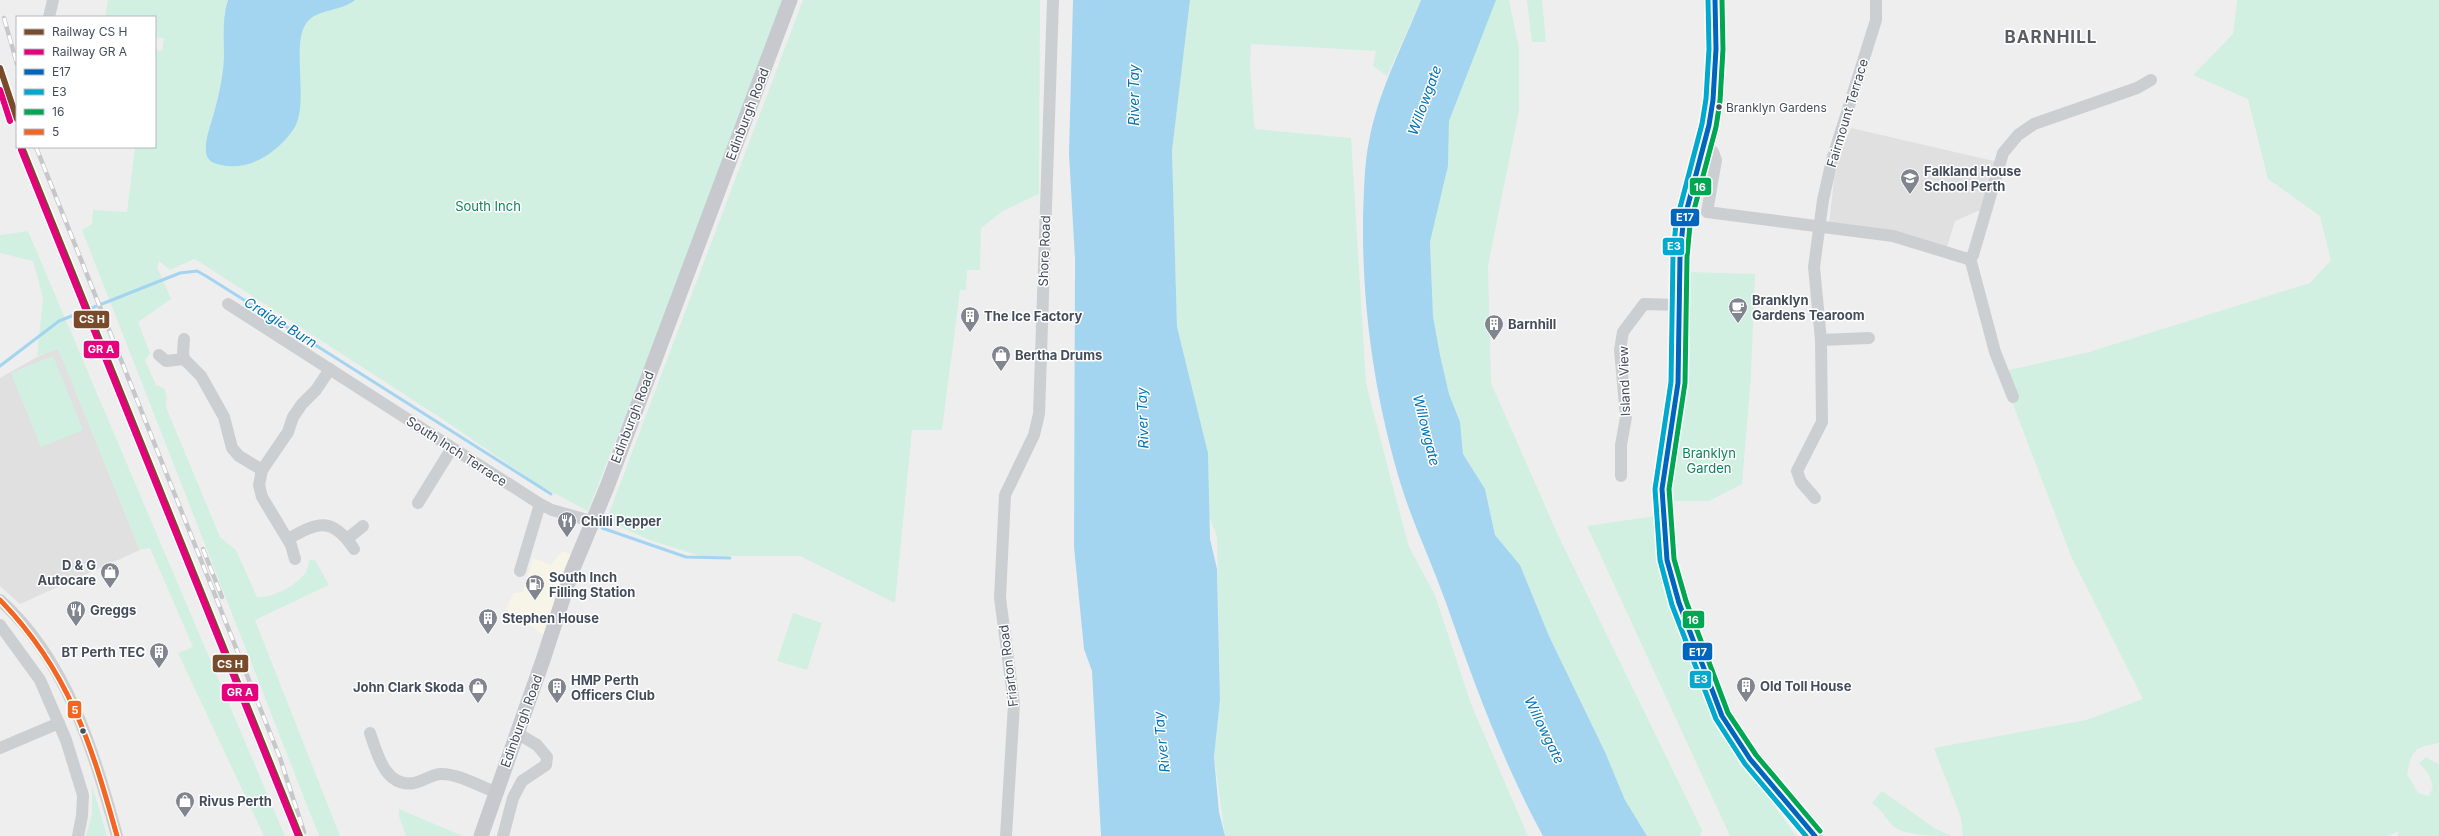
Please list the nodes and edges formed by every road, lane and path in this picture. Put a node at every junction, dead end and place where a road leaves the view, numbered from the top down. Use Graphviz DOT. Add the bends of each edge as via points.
graph roads {
  1 [pos="53,0"];
  2 [pos="790,0"];
  3 [pos="1053,0"];
  4 [pos="1715,0"];
  5 [pos="1876,0"];
  6 [pos="49,16"];
  7 [pos="2151,80"];
  8 [pos="1704,144"];
  9 [pos="1819,228"];
  10 [pos="1970,258"];
  11 [pos="228,304"];
  12 [pos="1680,305"];
  13 [pos="1869,338"];
  14 [pos="184,340"];
  15 [pos="1821,340"];
  16 [pos="158,355"];
  17 [pos="184,358"];
  18 [pos="330,369"];
  19 [pos="2013,397"];
  20 [pos="452,448"];
  21 [pos="262,470"];
  22 [pos="1621,476"];
  23 [pos="1006,495"];
  24 [pos="1815,498"];
  25 [pos="418,503"];
  26 [pos="540,504"];
  27 [pos="591,521"];
  28 [pos="363,526"];
  29 [pos="288,539"];
  30 [pos="294,559"];
  31 [pos="520,571"];
  32 [pos="2,605"];
  33 [pos="0,625"];
  34 [pos="59,722"];
  35 [pos="370,733"];
  36 [pos="517,733"];
  37 [pos="0,748"];
  38 [pos="496,792"];
  39 [pos="78,836"];
  40 [pos="117,836"];
  41 [pos="480,836"];
  42 [pos="503,836"];
  43 [pos="1006,836"];
  44 [pos="1815,836"];
  1 -- 6 [label="street"];
  2 -- 27 [label="main road, Edinburgh Road" via="607,487"];
  3 -- 23 [label="street, Shore Road" via="1039,414 1034,435"];
  4 -- 8 [label="main road" via="1714,83"];
  5 -- 9 [label="street, Fairmount Terrace" via="1876,20 1832,160 1822,200"];
  7 -- 10 [label="street" via="2137,88 2034,124 2018,135 2003,154"];
  8 -- 9 [label="street" via="1713,152 1716,160 1707,212"];
  8 -- 12 [label="main road" via="1683,224"];
  9 -- 10 [label="street" via="1893,236"];
  9 -- 15 [label="street, Fairmount Terrace" via="1814,267"];
  10 -- 19 [label="street" via="1995,352"];
  11 -- 18 [label="street, South Inch Terrace"];
  12 -- 22 [label="street, Island View" via="1644,304 1623,332 1620,350 1626,417 1621,445"];
  12 -- 44 [label="main road" via="1678,383 1662,489 1667,560 1679,603 1722,716 1750,759"];
  13 -- 15 [label="street"];
  14 -- 17 [label="street"];
  15 -- 24 [label="street, Fairmount Terrace" via="1822,422 1796,471 1801,482"];
  16 -- 17 [label="street" via="166,361"];
  17 -- 21 [label="street" via="201,376 224,417 232,448 239,456"];
  18 -- 20 [label="street, South Inch Terrace"];
  18 -- 21 [label="street" via="293,417 288,432"];
  20 -- 25 [label="street"];
  20 -- 26 [label="street, South Inch Terrace"];
  21 -- 29 [label="street" via="258,485 262,497"];
  23 -- 43 [label="street, Friarton Road" via="1000,598 1014,704"];
  26 -- 27 [label="street, South Inch Terrace"];
  26 -- 31 [label="street"];
  27 -- 36 [label="main road, Edinburgh Road"];
  28 -- 29 [label="street" via="350,544 331,526 320,524"];
  29 -- 30 [label="street"];
  32 -- 40 [label="street" via="40,645 69,693"];
  33 -- 34 [label="street" via="40,680"];
  34 -- 37 [label="street"];
  34 -- 39 [label="street" via="83,795"];
  35 -- 38 [label="street" via="384,770 398,781 414,783 440,774"];
  36 -- 38 [label="main road, Edinburgh Road"];
  36 -- 42 [label="street" via="538,745 547,757 546,765 522,781 513,798"];
  38 -- 41 [label="main road, Edinburgh Road"];
}
